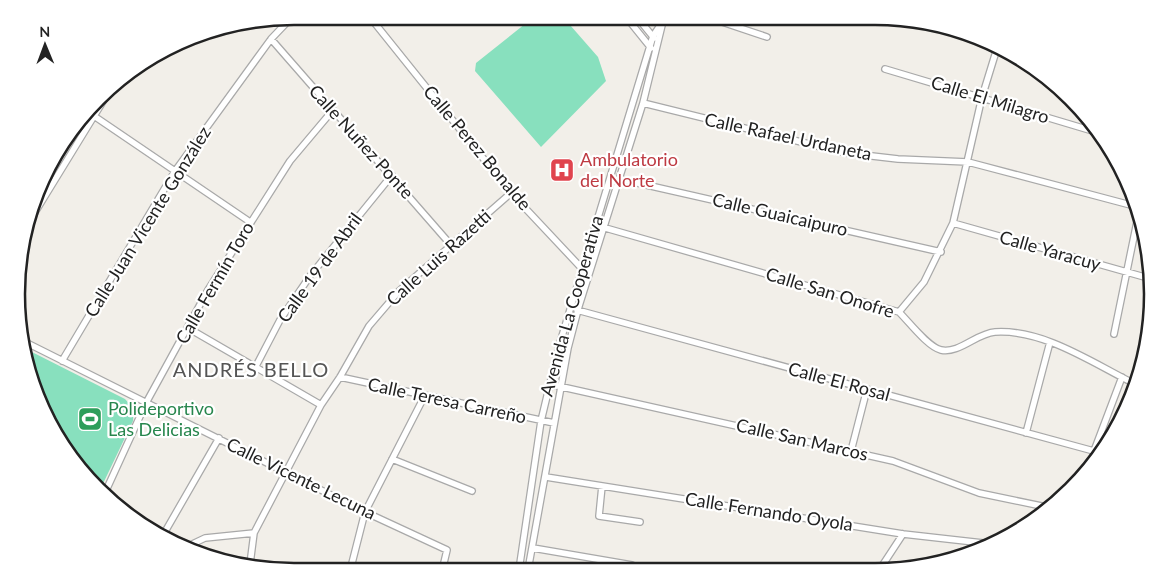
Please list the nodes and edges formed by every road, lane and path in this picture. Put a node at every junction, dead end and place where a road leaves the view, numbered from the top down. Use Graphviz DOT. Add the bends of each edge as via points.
graph roads {
  1 [pos="376,25"];
  2 [pos="632,25"];
  3 [pos="644,25"];
  4 [pos="659,25"];
  5 [pos="662,25"];
  6 [pos="731,25"];
  7 [pos="283,26"];
  8 [pos="653,36"];
  9 [pos="768,37"];
  10 [pos="270,39"];
  11 [pos="659,43"];
  12 [pos="650,47"];
  13 [pos="656,54"];
  14 [pos="997,54"];
  15 [pos="885,69"];
  16 [pos="982,98"];
  17 [pos="644,103"];
  18 [pos="333,110"];
  19 [pos="96,112"];
  20 [pos="94,116"];
  21 [pos="1088,129"];
  22 [pos="968,162"];
  23 [pos="175,171"];
  24 [pos="392,175"];
  25 [pos="620,178"];
  26 [pos="511,193"];
  27 [pos="41,203"];
  28 [pos="1129,205"];
  29 [pos="250,222"];
  30 [pos="953,223"];
  31 [pos="595,225"];
  32 [pos="604,227"];
  33 [pos="1136,227"];
  34 [pos="452,245"];
  35 [pos="941,252"];
  36 [pos="581,269"];
  37 [pos="1126,272"];
  38 [pos="588,275"];
  39 [pos="1143,277"];
  40 [pos="578,310"];
  41 [pos="899,312"];
  42 [pos="188,328"];
  43 [pos="1114,334"];
  44 [pos="1050,342"];
  45 [pos="30,344"];
  46 [pos="62,361"];
  47 [pos="256,366"];
  48 [pos="340,377"];
  49 [pos="1122,378"];
  50 [pos="1130,381"];
  51 [pos="550,384"];
  52 [pos="560,386"];
  53 [pos="867,389"];
  54 [pos="424,397"];
  55 [pos="146,403"];
  56 [pos="321,405"];
  57 [pos="540,421"];
  58 [pos="554,423"];
  59 [pos="1026,433"];
  60 [pos="219,438"];
  61 [pos="1095,449"];
  62 [pos="850,451"];
  63 [pos="1094,451"];
  64 [pos="392,459"];
  65 [pos="285,472"];
  66 [pos="546,476"];
  67 [pos="602,486"];
  68 [pos="108,487"];
  69 [pos="472,491"];
  70 [pos="1040,506"];
  71 [pos="365,512"];
  72 [pos="640,522"];
  73 [pos="166,530"];
  74 [pos="254,533"];
  75 [pos="903,534"];
  76 [pos="979,543"];
  77 [pos="193,544"];
  78 [pos="532,548"];
  79 [pos="251,560"];
  80 [pos="884,562"];
  81 [pos="352,563"];
  82 [pos="444,563"];
  83 [pos="520,563"];
  84 [pos="529,563"];
  85 [pos="620,563"];
  1 -- 26 [label="street, Calle Perez Bonalde"];
  2 -- 12 [label="street"];
  3 -- 8 [label="street"];
  4 -- 8 [label="street, Avenida La Cooperativa"];
  5 -- 11 [label="street, Avenida La Cooperativa"];
  6 -- 9 [label="street"];
  7 -- 10 [label="street, Calle Juan Vicente González"];
  8 -- 11 [label="street"];
  8 -- 12 [label="street, Avenida La Cooperativa"];
  10 -- 18 [label="street, Calle Nuñez Ponte"];
  10 -- 23 [label="street, Calle Juan Vicente González"];
  11 -- 13 [label="street, Avenida La Cooperativa"];
  12 -- 13 [label="street"];
  12 -- 31 [label="street, Avenida La Cooperativa"];
  13 -- 17 [label="street, Avenida La Cooperativa"];
  14 -- 16 [label="street"];
  15 -- 16 [label="street, Calle El Milagro"];
  16 -- 21 [label="street, Calle El Milagro"];
  16 -- 22 [label="street"];
  17 -- 22 [label="street, Calle Rafael Urdaneta" via="846,153"];
  17 -- 25 [label="street, Avenida La Cooperativa"];
  18 -- 24 [label="street, Calle Nuñez Ponte"];
  18 -- 29 [label="street, Calle Fermín Toro" via="290,161"];
  19 -- 20 [label="street"];
  20 -- 23 [label="street"];
  20 -- 27 [label="street"];
  22 -- 28 [label="street, Calle Rafael Urdaneta"];
  22 -- 30 [label="street"];
  23 -- 29 [label="street"];
  23 -- 46 [label="street, Calle Juan Vicente González"];
  24 -- 34 [label="street, Calle Nuñez Ponte"];
  24 -- 47 [label="street, Calle 19 de Abril" via="310,276 280,320"];
  25 -- 32 [label="street, Avenida La Cooperativa"];
  25 -- 35 [label="street, Calle Guaicaipuro"];
  26 -- 34 [label="street, Calle Luis Razetti"];
  26 -- 36 [label="street, Calle Perez Bonalde"];
  29 -- 42 [label="street, Calle Fermín Toro"];
  30 -- 35 [label="street"];
  30 -- 37 [label="street, Calle Yaracuy"];
  31 -- 32 [label="street, Calle San Onofre"];
  31 -- 36 [label="street, Avenida La Cooperativa"];
  32 -- 38 [label="street, Avenida La Cooperativa"];
  32 -- 41 [label="street, Calle San Onofre"];
  33 -- 37 [label="street"];
  34 -- 48 [label="street, Calle Luis Razetti" via="399,291 369,326"];
  35 -- 41 [label="street" via="924,282"];
  36 -- 38 [label="street, Calle Perez Bonalde"];
  36 -- 51 [label="street, Avenida La Cooperativa"];
  37 -- 39 [label="street, Calle Yaracuy"];
  37 -- 43 [label="street"];
  38 -- 40 [label="street, Avenida La Cooperativa"];
  40 -- 52 [label="street, Avenida La Cooperativa"];
  40 -- 53 [label="street, Calle El Rosal"];
  41 -- 44 [label="street, Calle San Onofre" via="932,346 942,350 953,349 994,332"];
  42 -- 47 [label="street"];
  42 -- 55 [label="street, Calle Fermín Toro"];
  44 -- 49 [label="street, Calle San Onofre"];
  44 -- 59 [label="street"];
  45 -- 46 [label="street, Calle Vicente Lecuna"];
  46 -- 55 [label="street, Calle Vicente Lecuna"];
  47 -- 56 [label="street"];
  48 -- 54 [label="street, Calle Teresa Carreño"];
  48 -- 56 [label="street, Calle Luis Razetti"];
  49 -- 50 [label="street, Calle San Onofre"];
  49 -- 61 [label="street"];
  51 -- 52 [label="street, Calle San Marcos"];
  51 -- 57 [label="street, Avenida La Cooperativa"];
  52 -- 58 [label="street, Avenida La Cooperativa"];
  52 -- 62 [label="street, Calle San Marcos"];
  53 -- 59 [label="street, Calle El Rosal"];
  53 -- 62 [label="street"];
  54 -- 57 [label="street, Calle Teresa Carreño"];
  54 -- 64 [label="street"];
  55 -- 60 [label="street, Calle Vicente Lecuna"];
  55 -- 68 [label="street, Calle Fermín Toro"];
  56 -- 65 [label="street, Calle Luis Razetti"];
  57 -- 58 [label="street, Calle Teresa Carreño"];
  57 -- 83 [label="street, Avenida La Cooperativa"];
  58 -- 66 [label="street, Avenida La Cooperativa"];
  59 -- 63 [label="street, Calle El Rosal"];
  60 -- 65 [label="street, Calle Vicente Lecuna"];
  60 -- 73 [label="street"];
  62 -- 70 [label="street, Calle San Marcos" via="894,461 979,493"];
  64 -- 69 [label="street"];
  64 -- 71 [label="street"];
  65 -- 71 [label="street, Calle Vicente Lecuna"];
  65 -- 74 [label="street, Calle Luis Razetti"];
  66 -- 67 [label="street, Calle Fernando Oyola"];
  66 -- 78 [label="street, Avenida La Cooperativa"];
  67 -- 72 [label="street" via="600,516"];
  67 -- 75 [label="street, Calle Fernando Oyola"];
  71 -- 81 [label="street"];
  71 -- 82 [label="street, Calle Vicente Lecuna" via="447,550"];
  74 -- 77 [label="street" via="205,538"];
  74 -- 79 [label="street, Calle Luis Razetti"];
  75 -- 76 [label="street, Calle Fernando Oyola"];
  75 -- 80 [label="street"];
  78 -- 84 [label="street, Avenida La Cooperativa"];
  78 -- 85 [label="street"];
}
